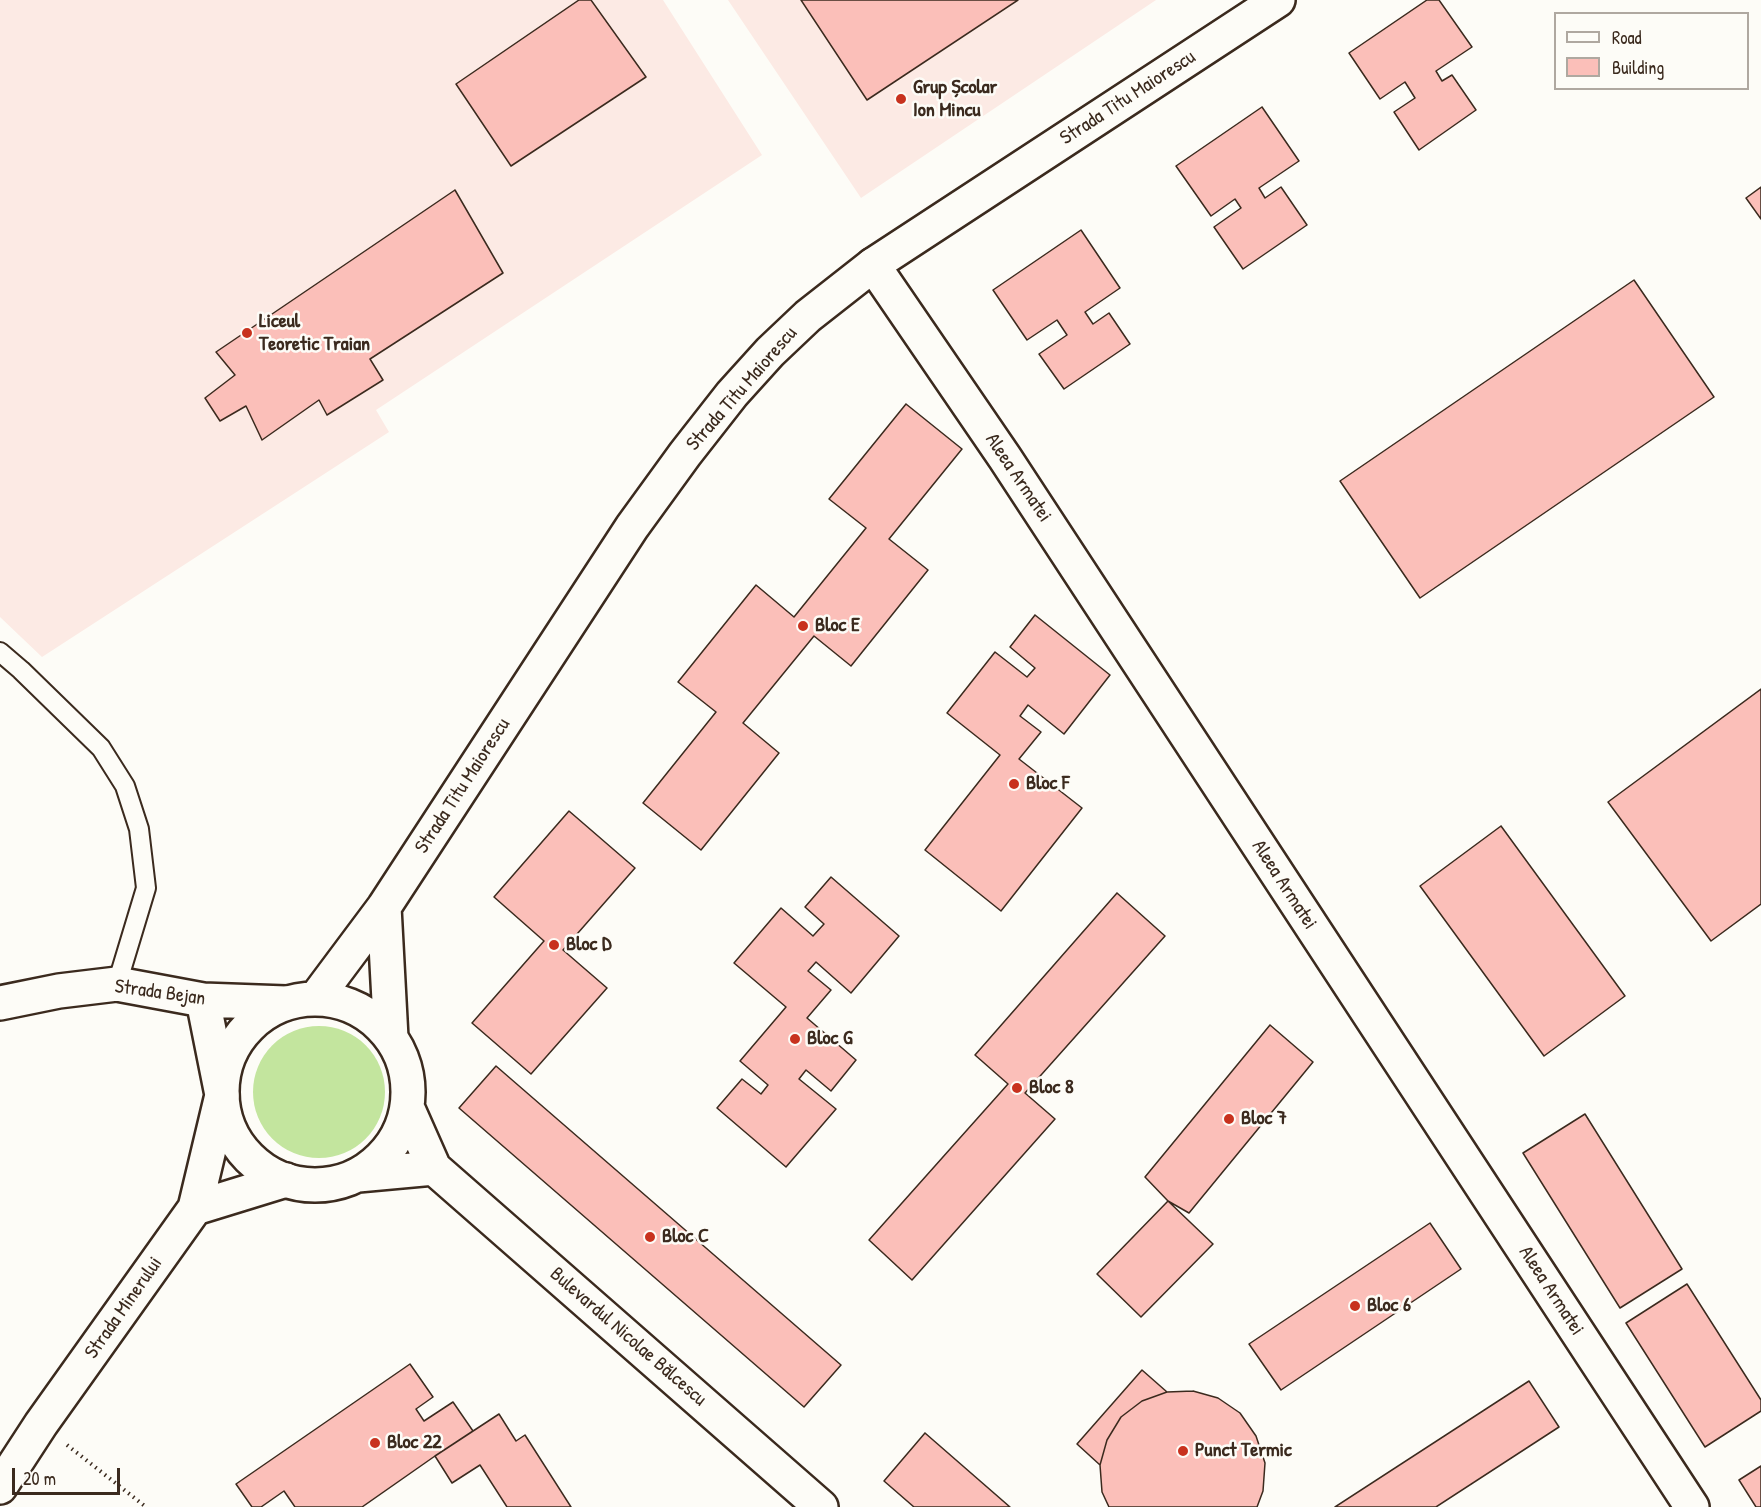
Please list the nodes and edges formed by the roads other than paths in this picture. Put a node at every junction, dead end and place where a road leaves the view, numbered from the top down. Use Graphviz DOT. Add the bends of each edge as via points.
graph roads {
  1 [pos="1278,0"];
  2 [pos="873,265"];
  3 [pos="0,652"];
  4 [pos="384,907"];
  5 [pos="117,984"];
  6 [pos="203,1000"];
  7 [pos="301,1001"];
  8 [pos="0,1003"];
  9 [pos="391,1038"];
  10 [pos="222,1095"];
  11 [pos="407,1107"];
  12 [pos="434,1168"];
  13 [pos="358,1175"];
  14 [pos="286,1180"];
  15 [pos="195,1208"];
  16 [pos="0,1487"];
  17 [pos="821,1507"];
  18 [pos="1692,1507"];
  1 -- 2 [label="main road, Strada Titu Maiorescu"];
  2 -- 4 [label="main road, Strada Titu Maiorescu" via="770,352 685,454 625,537"];
  2 -- 18 [label="main road, Aleea Armatei" via="1011,468"];
  3 -- 5 [label="lane" via="101,748 125,786 139,829 146,888"];
  4 -- 7 [label="main road"];
  4 -- 9 [label="main road"];
  5 -- 6 [label="main road, Strada Bejan"];
  5 -- 8 [label="main road, Strada Bejan"];
  6 -- 7 [label="main road, Strada Bejan"];
  6 -- 10 [label="main road"];
  7 -- 9 [label="main road" via="333,1000 350,1005"];
  7 -- 10 [label="main road" via="270,1010 244,1031 225,1069"];
  9 -- 11 [label="main road" via="406,1071"];
  10 -- 14 [label="main road" via="228,1126 236,1141 257,1165"];
  10 -- 15 [label="main road"];
  11 -- 12 [label="main road"];
  11 -- 13 [label="main road" via="403,1124 385,1154"];
  12 -- 13 [label="main road"];
  12 -- 17 [label="main road, Bulevardul Nicolae Bălcescu"];
  13 -- 14 [label="main road" via="322,1185"];
  14 -- 15 [label="main road"];
  15 -- 16 [label="main road, Strada Minerului"];
}
